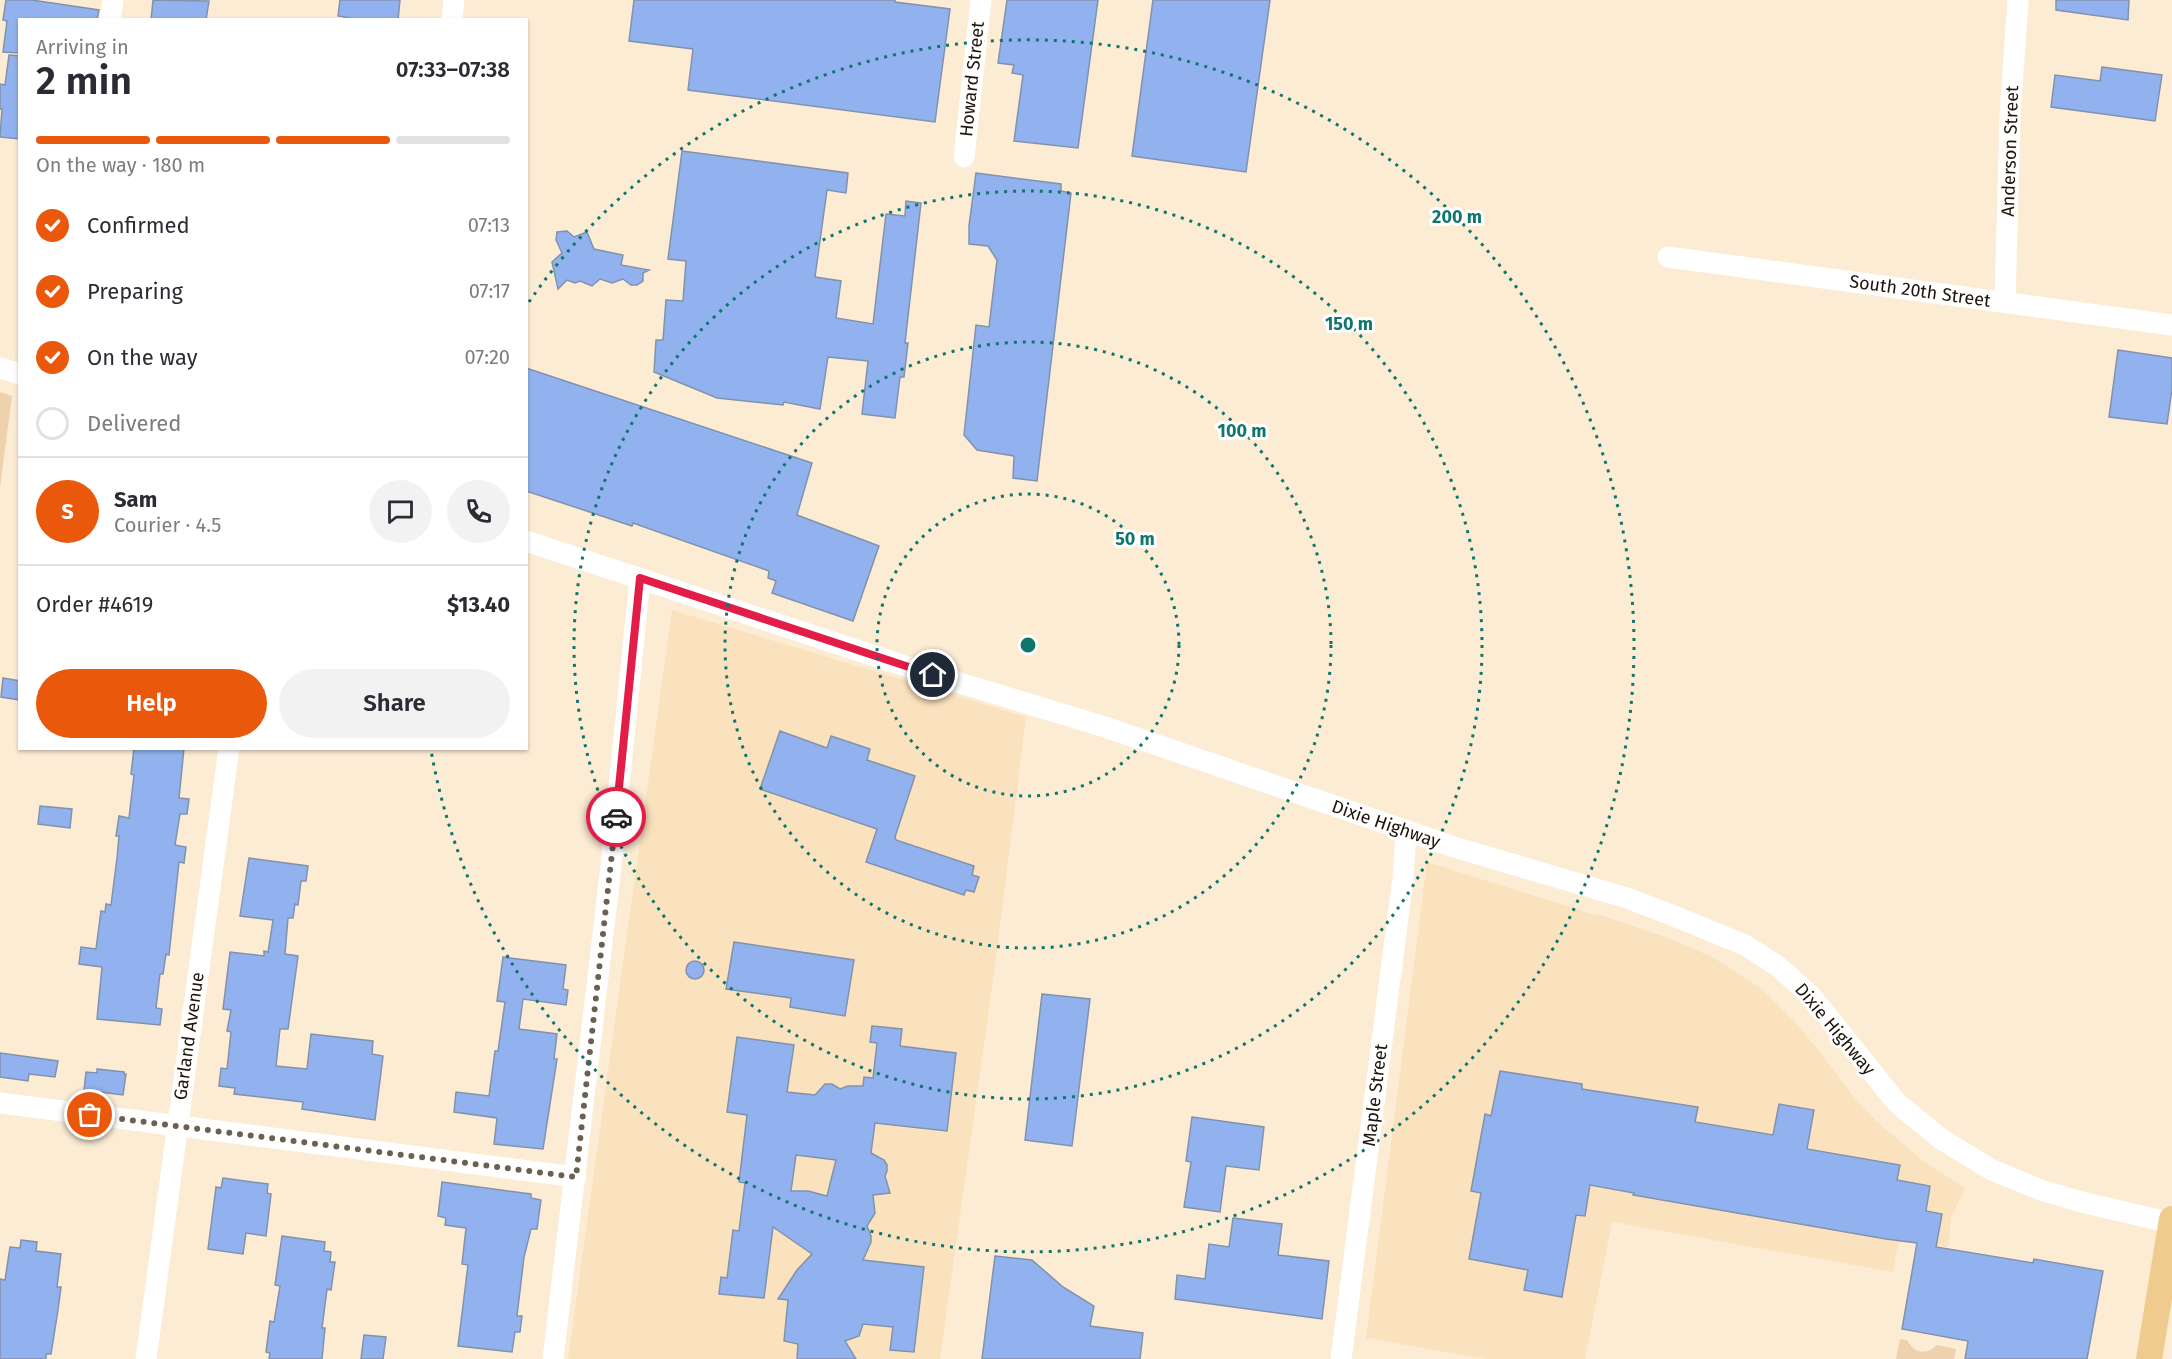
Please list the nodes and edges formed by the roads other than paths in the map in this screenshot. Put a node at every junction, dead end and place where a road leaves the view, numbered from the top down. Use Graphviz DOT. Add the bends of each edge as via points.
graph roads {
  1 [pos="112,0"];
  2 [pos="454,0"];
  3 [pos="981,0"];
  4 [pos="2018,0"];
  5 [pos="110,18"];
  6 [pos="452,18"];
  7 [pos="964,157"];
  8 [pos="1668,257"];
  9 [pos="2005,302"];
  10 [pos="2172,325"];
  11 [pos="0,368"];
  12 [pos="18,373"];
  13 [pos="528,542"];
  14 [pos="640,578"];
  15 [pos="229,750"];
  16 [pos="1406,831"];
  17 [pos="0,1103"];
  18 [pos="177,1126"];
  19 [pos="576,1177"];
  20 [pos="2172,1219"];
  21 [pos="2172,1223"];
  22 [pos="146,1359"];
  23 [pos="553,1359"];
  24 [pos="1341,1359"];
  25 [pos="2149,1359"];
  1 -- 5 [label="street"];
  2 -- 6 [label="street"];
  3 -- 7 [label="street, Howard Street"];
  4 -- 9 [label="street, Anderson Street" via="2010,115"];
  8 -- 9 [label="street, South 20th Street"];
  9 -- 10 [label="street, South 20th Street"];
  11 -- 12 [label="street"];
  13 -- 14 [label="street, Dixie Highway"];
  14 -- 16 [label="street, Dixie Highway" via="917,670 1105,727"];
  14 -- 19 [label="street"];
  15 -- 18 [label="street, Garland Avenue"];
  16 -- 21 [label="street, Dixie Highway" via="1627,898 1745,945 1779,967 1812,997 1897,1103 1941,1139 1992,1170 2041,1190"];
  16 -- 24 [label="street, Maple Street"];
  17 -- 18 [label="street"];
  18 -- 19 [label="street"];
  18 -- 22 [label="street, Garland Avenue"];
  19 -- 23 [label="street"];
  20 -- 21 [label="main road"];
  21 -- 25 [label="main road"];
}
